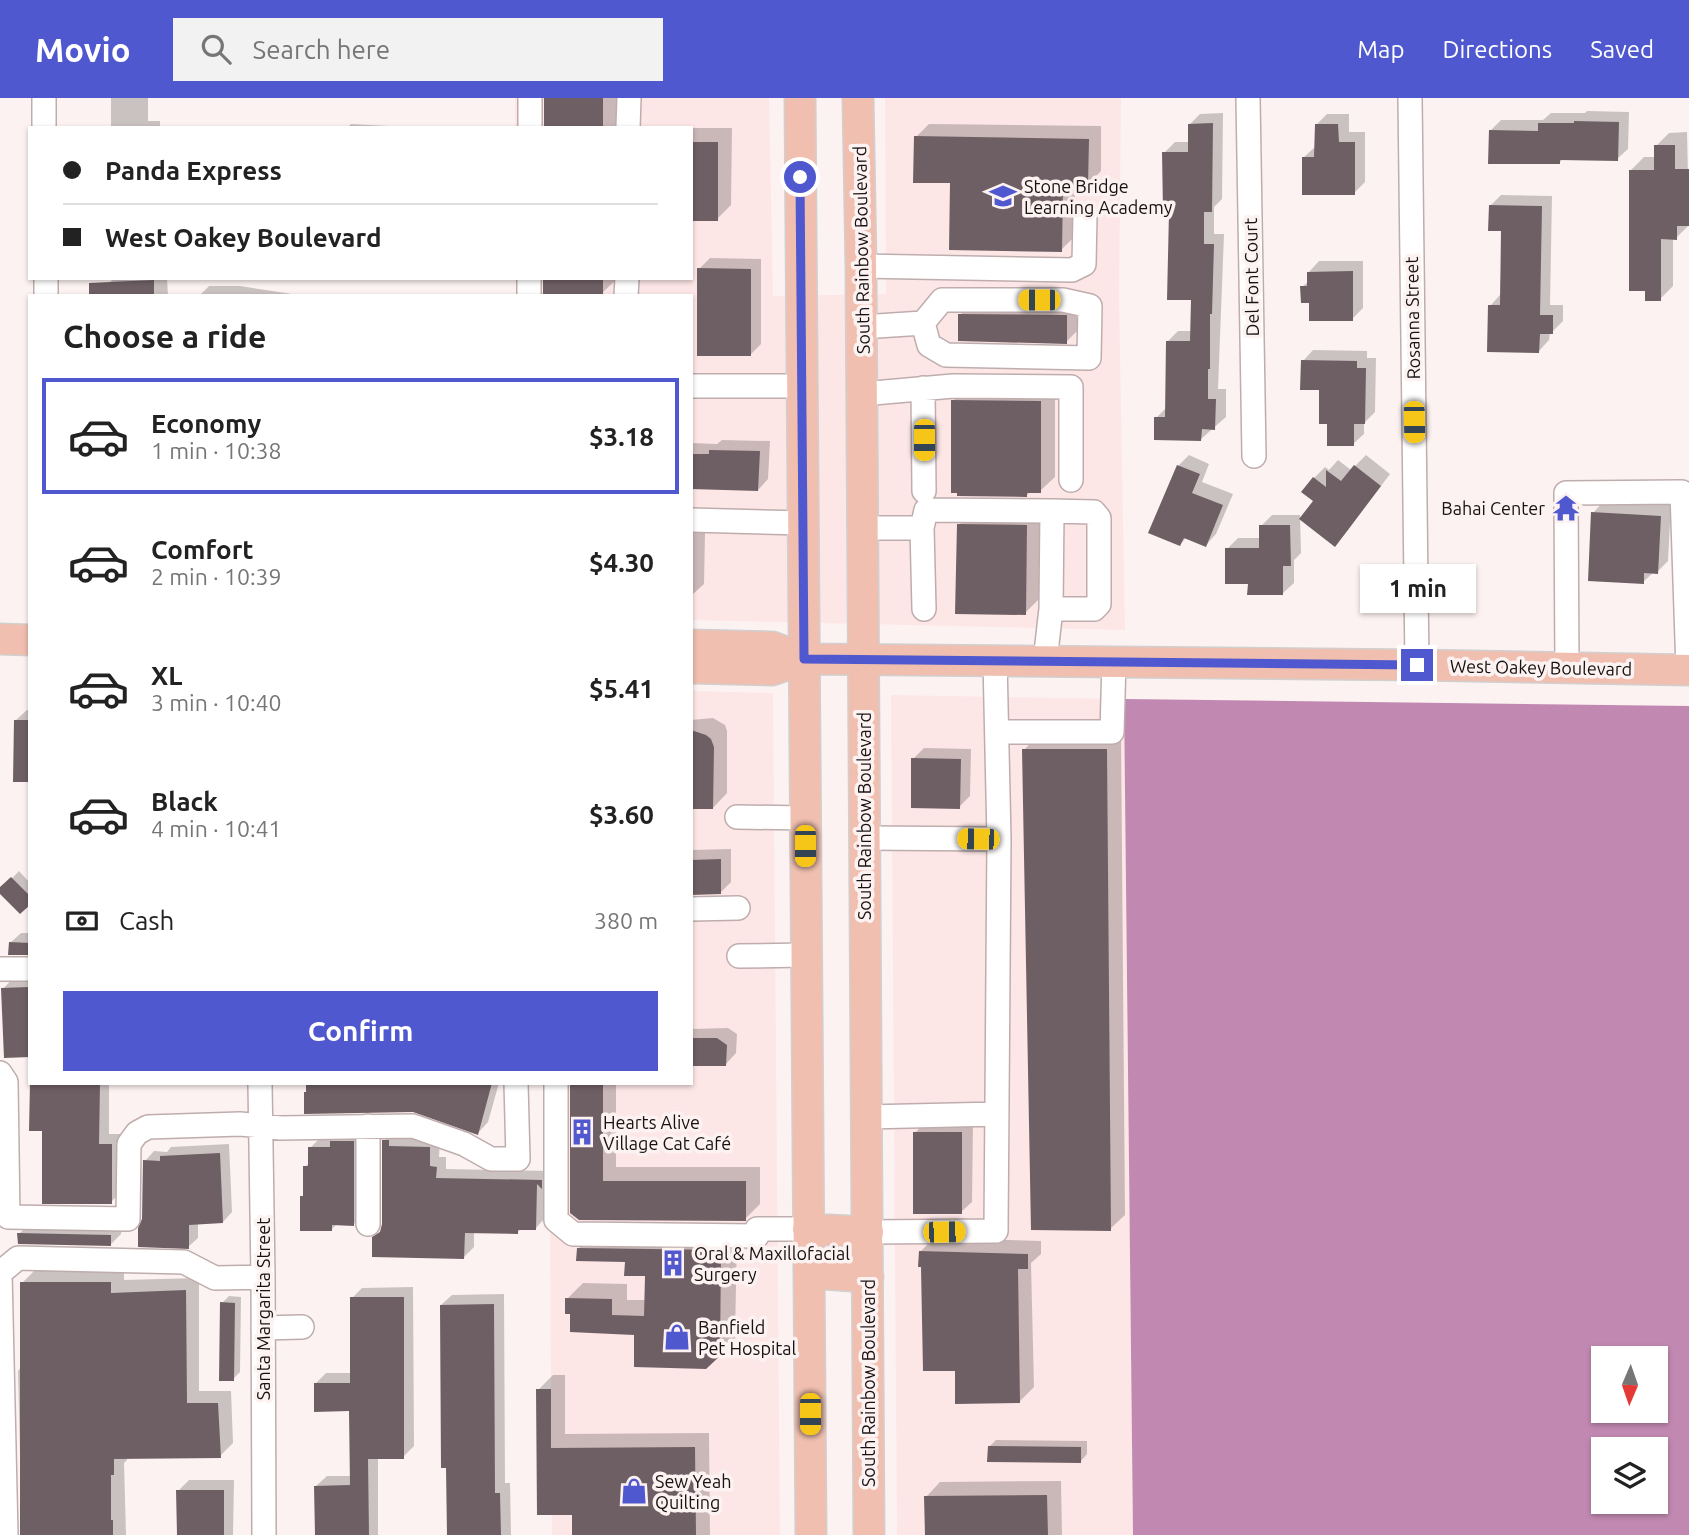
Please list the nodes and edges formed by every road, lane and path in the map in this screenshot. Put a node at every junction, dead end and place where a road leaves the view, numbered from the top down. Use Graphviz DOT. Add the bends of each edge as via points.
graph roads {
  1 [pos="44,98"];
  2 [pos="530,98"];
  3 [pos="629,98"];
  4 [pos="800,98"];
  5 [pos="858,98"];
  6 [pos="1248,98"];
  7 [pos="1409,98"];
  8 [pos="44,126"];
  9 [pos="530,126"];
  10 [pos="628,126"];
  11 [pos="1086,216"];
  12 [pos="862,266"];
  13 [pos="923,323"];
  14 [pos="862,327"];
  15 [pos="693,386"];
  16 [pos="802,386"];
  17 [pos="923,388"];
  18 [pos="862,394"];
  19 [pos="1254,456"];
  20 [pos="1071,480"];
  21 [pos="924,491"];
  22 [pos="1052,511"];
  23 [pos="693,520"];
  24 [pos="803,523"];
  25 [pos="863,528"];
  26 [pos="922,528"];
  27 [pos="924,609"];
  28 [pos="1051,609"];
  29 [pos="0,639"];
  30 [pos="28,640"];
  31 [pos="693,645"];
  32 [pos="804,659"];
  33 [pos="864,660"];
  34 [pos="995,660"];
  35 [pos="1045,661"];
  36 [pos="1114,661"];
  37 [pos="1417,665"];
  38 [pos="693,668"];
  39 [pos="1567,668"];
  40 [pos="1688,670"];
  41 [pos="997,732"];
  42 [pos="737,817"];
  43 [pos="805,818"];
  44 [pos="864,838"];
  45 [pos="999,839"];
  46 [pos="738,908"];
  47 [pos="693,909"];
  48 [pos="806,955"];
  49 [pos="739,956"];
  50 [pos="0,969"];
  51 [pos="28,969"];
  52 [pos="0,1073"];
  53 [pos="260,1085"];
  54 [pos="516,1085"];
  55 [pos="556,1085"];
  56 [pos="997,1114"];
  57 [pos="866,1117"];
  58 [pos="368,1126"];
  59 [pos="261,1127"];
  60 [pos="368,1224"];
  61 [pos="808,1229"];
  62 [pos="867,1232"];
  63 [pos="809,1273"];
  64 [pos="263,1277"];
  65 [pos="868,1277"];
  66 [pos="302,1327"];
  67 [pos="263,1328"];
  68 [pos="6,1535"];
  69 [pos="264,1535"];
  70 [pos="811,1535"];
  71 [pos="869,1535"];
  1 -- 8 [label="street"];
  2 -- 9 [label="street"];
  3 -- 10 [label="street"];
  4 -- 16 [label="main road"];
  5 -- 12 [label="main road, South Rainbow Boulevard"];
  6 -- 19 [label="street, Del Font Court"];
  7 -- 37 [label="street, Rosanna Street"];
  11 -- 12 [label="street" via="1084,264 1072,270"];
  12 -- 14 [label="main road, South Rainbow Boulevard"];
  13 -- 13 [label="street" via="929,345 946,355 1090,358 1090,306 1063,300 942,300"];
  13 -- 14 [label="street"];
  14 -- 18 [label="main road, South Rainbow Boulevard"];
  15 -- 16 [label="street"];
  16 -- 24 [label="main road"];
  17 -- 18 [label="street"];
  17 -- 20 [label="street" via="1070,387"];
  17 -- 21 [label="street"];
  18 -- 25 [label="main road, South Rainbow Boulevard"];
  22 -- 26 [label="street" via="926,510"];
  22 -- 28 [label="street"];
  22 -- 28 [label="street" via="1094,512 1099,518 1099,604 1094,610"];
  23 -- 24 [label="street"];
  24 -- 32 [label="main road"];
  25 -- 26 [label="street"];
  25 -- 33 [label="main road, South Rainbow Boulevard"];
  26 -- 27 [label="street"];
  28 -- 35 [label="street"];
  29 -- 30 [label="main road"];
  31 -- 32 [label="main road, West Oakey Boulevard" via="772,647"];
  32 -- 33 [label="main road, West Oakey Boulevard"];
  32 -- 38 [label="main road, West Oakey Boulevard" via="772,670"];
  32 -- 43 [label="main road"];
  33 -- 34 [label="main road, West Oakey Boulevard"];
  33 -- 44 [label="main road, South Rainbow Boulevard"];
  34 -- 35 [label="main road, West Oakey Boulevard"];
  34 -- 41 [label="street"];
  35 -- 36 [label="main road, West Oakey Boulevard"];
  36 -- 37 [label="main road, West Oakey Boulevard"];
  36 -- 41 [label="street" via="1112,732"];
  37 -- 39 [label="main road, West Oakey Boulevard"];
  39 -- 40 [label="main road, West Oakey Boulevard"];
  39 -- 40 [label="street" via="1566,493 1682,492"];
  41 -- 45 [label="street"];
  42 -- 43 [label="street"];
  43 -- 48 [label="main road"];
  44 -- 45 [label="street"];
  44 -- 57 [label="main road, South Rainbow Boulevard"];
  45 -- 56 [label="street"];
  46 -- 47 [label="street"];
  48 -- 49 [label="street"];
  48 -- 61 [label="main road"];
  50 -- 51 [label="street"];
  52 -- 59 [label="street" via="6,1082 8,1217 128,1219 128,1144 137,1133 148,1127"];
  53 -- 59 [label="street, Santa Margarita Street"];
  54 -- 58 [label="street" via="517,1159 491,1159 413,1126"];
  55 -- 61 [label="street" via="556,1220 572,1234 757,1236 757,1228"];
  56 -- 57 [label="street"];
  56 -- 62 [label="street" via="996,1231"];
  57 -- 62 [label="main road, South Rainbow Boulevard"];
  58 -- 59 [label="street"];
  58 -- 60 [label="street"];
  59 -- 64 [label="street, Santa Margarita Street"];
  61 -- 62 [label="main road"];
  61 -- 63 [label="main road"];
  62 -- 65 [label="main road, South Rainbow Boulevard"];
  63 -- 65 [label="main road"];
  63 -- 70 [label="main road"];
  64 -- 67 [label="street, Santa Margarita Street"];
  64 -- 68 [label="street" via="215,1278 184,1262 18,1258 0,1273"];
  65 -- 71 [label="main road, South Rainbow Boulevard"];
  66 -- 67 [label="street"];
  67 -- 69 [label="street, Santa Margarita Street"];
}
